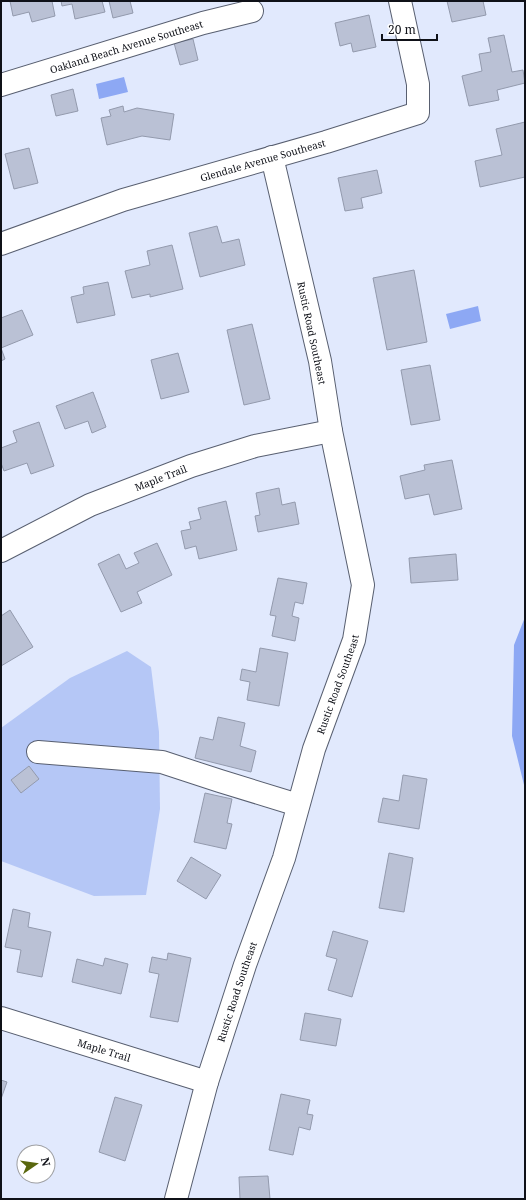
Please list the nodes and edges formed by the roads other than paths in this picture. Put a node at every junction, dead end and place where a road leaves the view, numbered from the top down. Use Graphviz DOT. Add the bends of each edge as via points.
graph roads {
  1 [pos="400,1"];
  2 [pos="252,11"];
  3 [pos="1,85"];
  4 [pos="272,157"];
  5 [pos="1,244"];
  6 [pos="331,431"];
  7 [pos="1,551"];
  8 [pos="38,752"];
  9 [pos="298,804"];
  10 [pos="1,1018"];
  11 [pos="207,1082"];
  12 [pos="176,1199"];
  1 -- 4 [label="street, Glendale Avenue Southeast" via="418,84 418,112"];
  2 -- 3 [label="street, Oakland Beach Avenue Southeast" via="203,23"];
  4 -- 5 [label="street, Glendale Avenue Southeast" via="123,200"];
  4 -- 6 [label="street, Rustic Road Southeast" via="320,361"];
  6 -- 7 [label="street, Maple Trail" via="255,446 191,466 90,505"];
  6 -- 9 [label="street, Rustic Road Southeast" via="363,585 354,640 314,749"];
  8 -- 9 [label="street" via="162,762"];
  9 -- 11 [label="street, Rustic Road Southeast" via="284,858 245,965"];
  10 -- 11 [label="street, Maple Trail"];
  11 -- 12 [label="street, Rustic Road Southeast"];
}
